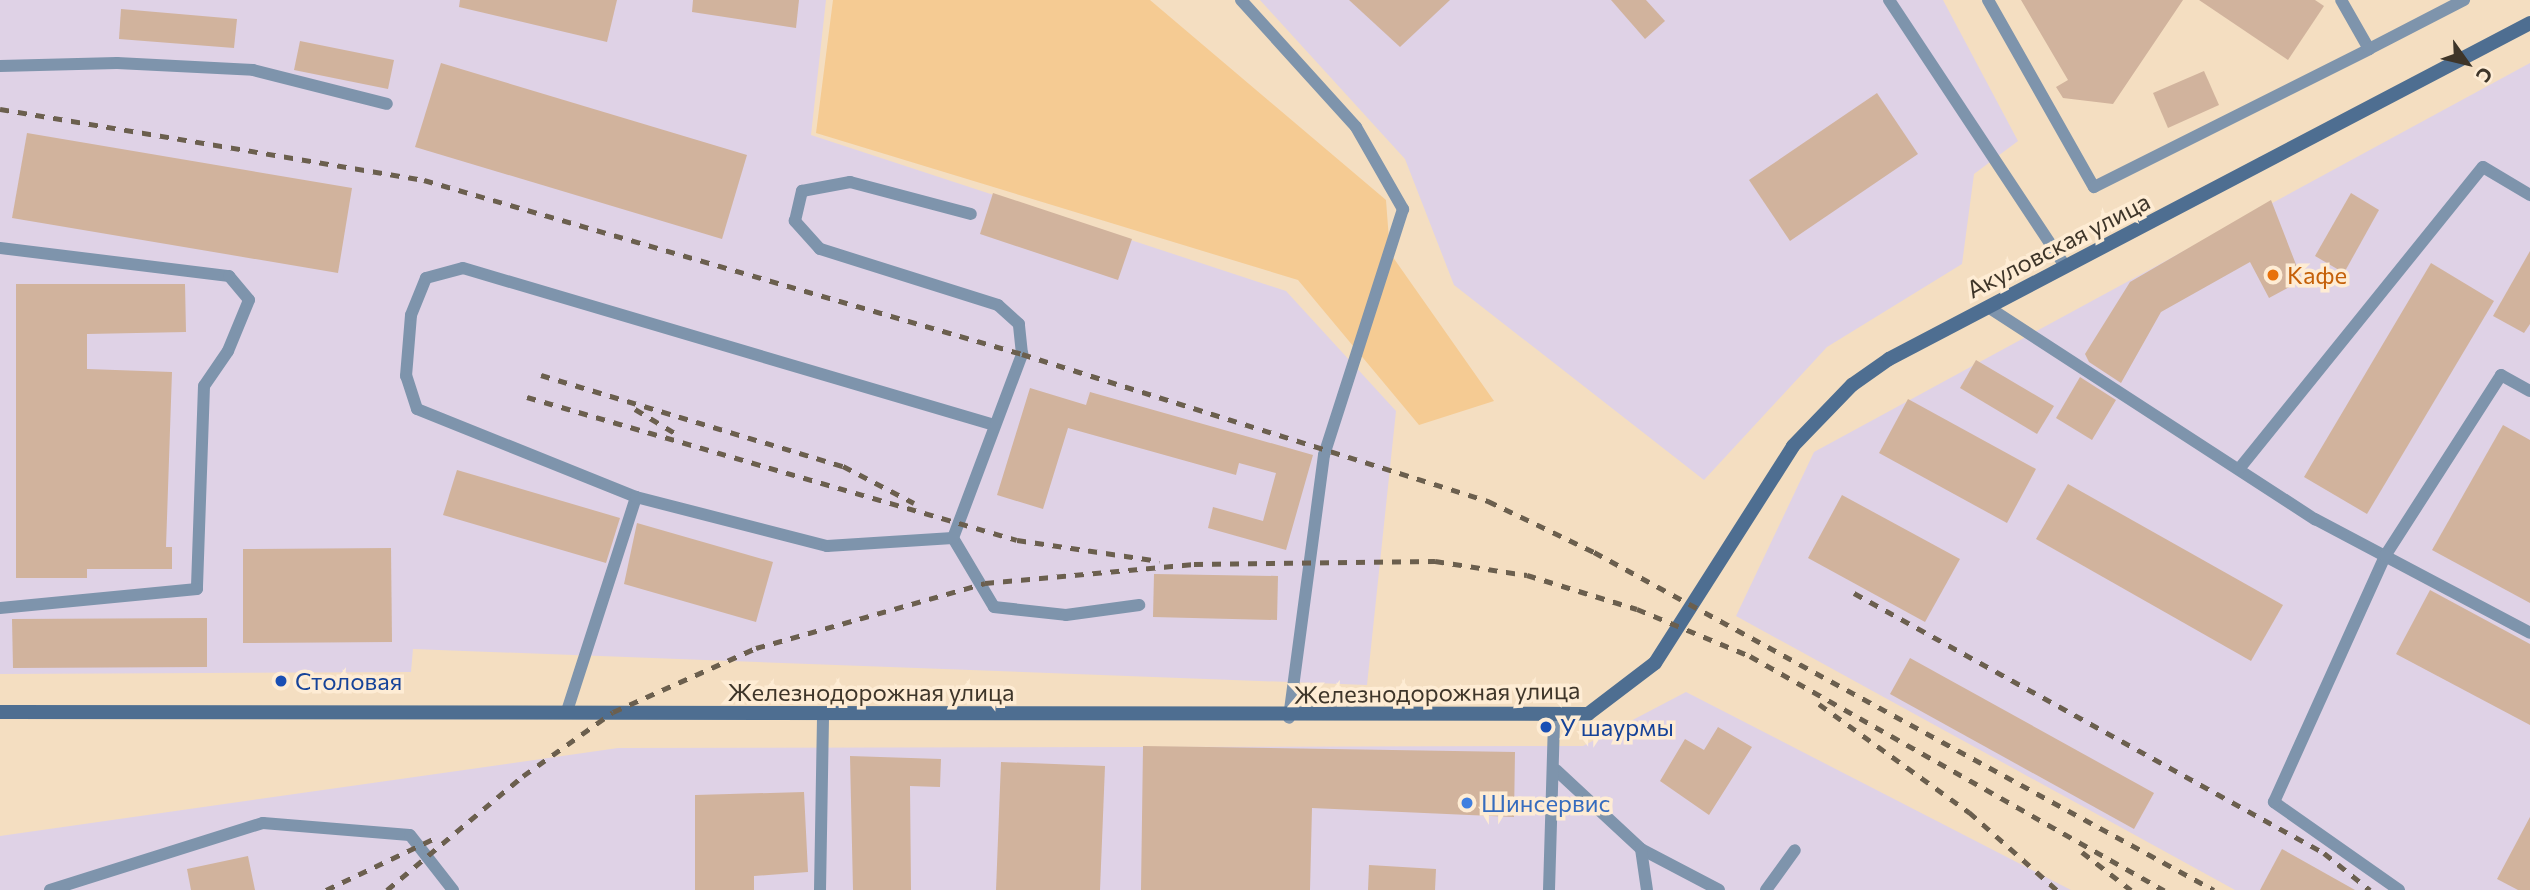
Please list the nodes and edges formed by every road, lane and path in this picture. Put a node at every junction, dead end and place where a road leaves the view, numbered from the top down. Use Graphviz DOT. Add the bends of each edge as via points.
graph roads {
  1 [pos="1241,0"];
  2 [pos="1889,0"];
  3 [pos="1988,0"];
  4 [pos="2342,0"];
  5 [pos="2464,0"];
  6 [pos="2530,23"];
  7 [pos="2369,49"];
  8 [pos="0,66"];
  9 [pos="387,104"];
  10 [pos="2530,194"];
  11 [pos="971,214"];
  12 [pos="0,248"];
  13 [pos="2066,267"];
  14 [pos="1988,307"];
  15 [pos="2530,391"];
  16 [pos="994,425"];
  17 [pos="2239,469"];
  18 [pos="636,497"];
  19 [pos="953,538"];
  20 [pos="2385,556"];
  21 [pos="1139,604"];
  22 [pos="0,607"];
  23 [pos="1694,607"];
  24 [pos="2530,633"];
  25 [pos="567,711"];
  26 [pos="0,712"];
  27 [pos="823,713"];
  28 [pos="1554,717"];
  29 [pos="1289,719"];
  30 [pos="1556,770"];
  31 [pos="1642,849"];
  32 [pos="1796,850"];
  33 [pos="50,890"];
  34 [pos="453,890"];
  35 [pos="820,890"];
  36 [pos="1549,890"];
  37 [pos="1647,890"];
  38 [pos="1719,890"];
  39 [pos="1766,890"];
  40 [pos="2399,890"];
  1 -- 29 [label="lane" via="1356,127 1403,209 1324,456"];
  2 -- 13 [label="lane"];
  3 -- 7 [label="lane" via="2094,187"];
  4 -- 7 [label="lane"];
  5 -- 7 [label="lane"];
  6 -- 13 [label="street, Акуловская улица"];
  8 -- 9 [label="lane" via="117,63 253,70"];
  10 -- 17 [label="lane" via="2483,167"];
  11 -- 16 [label="lane" via="850,182 802,191 795,221 820,249 998,305 1019,324 1022,354"];
  12 -- 22 [label="lane" via="229,276 249,300 228,351 204,386 197,589"];
  13 -- 14 [label="street, Акуловская улица"];
  14 -- 17 [label="lane"];
  14 -- 23 [label="street, Акуловская улица" via="1889,359 1822,413 1793,446"];
  15 -- 20 [label="lane" via="2501,375"];
  16 -- 18 [label="lane" via="463,268 426,278 411,316 406,376 417,408"];
  16 -- 19 [label="lane"];
  17 -- 20 [label="lane"];
  18 -- 19 [label="lane" via="827,546"];
  18 -- 25 [label="lane"];
  19 -- 21 [label="lane" via="994,607 1066,615"];
  20 -- 24 [label="lane"];
  20 -- 40 [label="lane" via="2274,802"];
  23 -- 28 [label="street, Железнодорожная улица" via="1655,663 1625,692 1588,714"];
  25 -- 26 [label="street, Железнодорожная улица"];
  25 -- 27 [label="street, Железнодорожная улица"];
  27 -- 29 [label="street, Железнодорожная улица"];
  27 -- 35 [label="lane"];
  28 -- 29 [label="street, Железнодорожная улица"];
  28 -- 30 [label="lane"];
  30 -- 31 [label="lane"];
  30 -- 36 [label="lane"];
  31 -- 37 [label="lane"];
  31 -- 38 [label="lane"];
  32 -- 39 [label="lane"];
  33 -- 34 [label="lane" via="263,822 410,835"];
}
